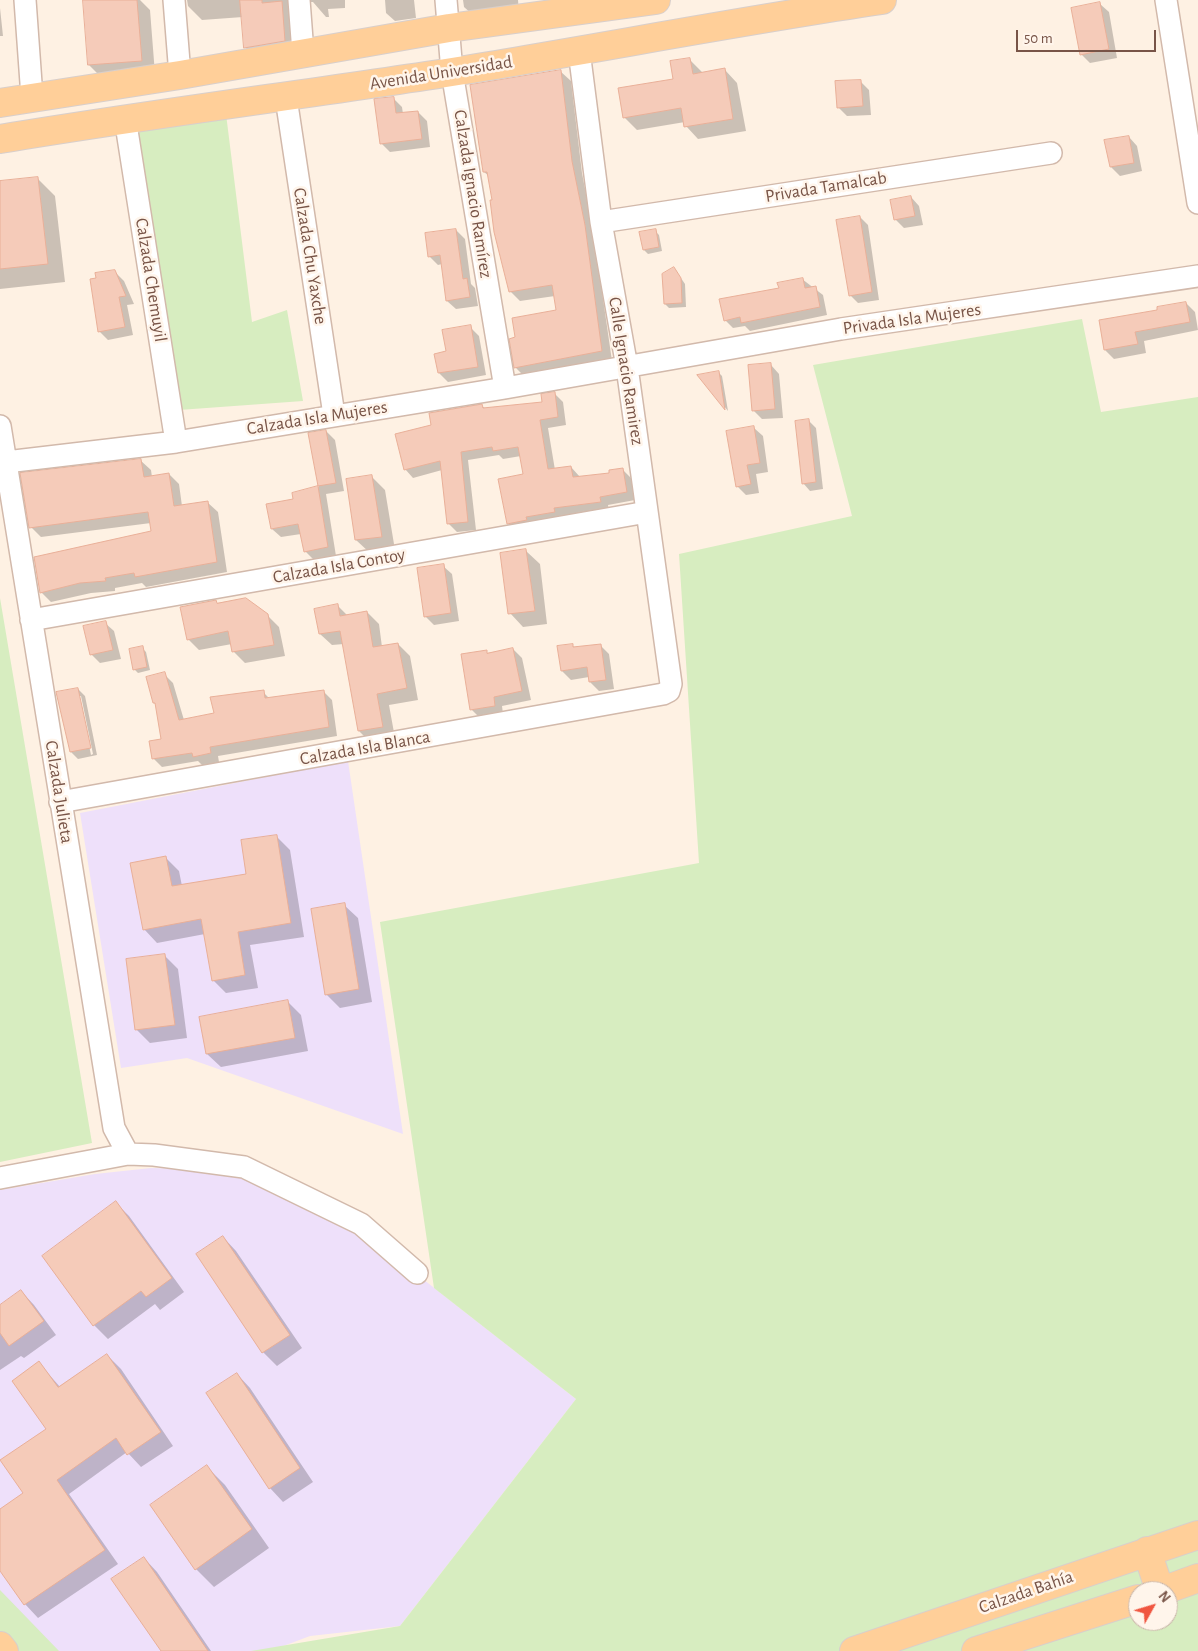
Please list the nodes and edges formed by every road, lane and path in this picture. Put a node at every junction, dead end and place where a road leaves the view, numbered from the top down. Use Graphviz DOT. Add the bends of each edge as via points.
graph roads {
  1 [pos="25,0"];
  2 [pos="174,0"];
  3 [pos="299,0"];
  4 [pos="446,0"];
  5 [pos="656,0"];
  6 [pos="1166,0"];
  7 [pos="870,1"];
  8 [pos="596,5"];
  9 [pos="448,28"];
  10 [pos="580,51"];
  11 [pos="303,53"];
  12 [pos="452,72"];
  13 [pos="180,75"];
  14 [pos="32,97"];
  15 [pos="286,98"];
  16 [pos="0,103"];
  17 [pos="125,118"];
  18 [pos="0,139"];
  19 [pos="1051,153"];
  20 [pos="1198,204"];
  21 [pos="601,222"];
  22 [pos="1198,276"];
  23 [pos="627,367"];
  24 [pos="505,388"];
  25 [pos="334,415"];
  26 [pos="0,426"];
  27 [pos="176,442"];
  28 [pos="6,462"];
  29 [pos="646,512"];
  30 [pos="31,620"];
  31 [pos="669,691"];
  32 [pos="60,802"];
  33 [pos="128,1154"];
  34 [pos="0,1178"];
  35 [pos="417,1274"];
  36 [pos="1198,1535"];
  37 [pos="1147,1551"];
  38 [pos="1198,1578"];
  39 [pos="1158,1581"];
  40 [pos="1178,1585"];
  41 [pos="1128,1602"];
  42 [pos="0,1646"];
  43 [pos="4,1651"];
  44 [pos="854,1651"];
  45 [pos="976,1651"];
  1 -- 14 [label="street"];
  2 -- 13 [label="street"];
  3 -- 11 [label="street"];
  4 -- 9 [label="street, Calzada Ignacio Ramírez"];
  5 -- 8 [label="main road"];
  6 -- 20 [label="street"];
  7 -- 10 [label="main road, Avenida Universidad"];
  8 -- 9 [label="main road"];
  9 -- 11 [label="main road"];
  9 -- 12 [label="street, Calzada Ignacio Ramírez"];
  10 -- 12 [label="main road, Avenida Universidad"];
  10 -- 21 [label="street, Calle Ignacio Ramirez"];
  11 -- 13 [label="main road"];
  12 -- 15 [label="main road, Avenida Universidad"];
  12 -- 24 [label="street, Calzada Ignacio Ramírez"];
  13 -- 14 [label="main road"];
  14 -- 16 [label="main road"];
  15 -- 17 [label="main road, Avenida Universidad"];
  15 -- 25 [label="street, Calzada Chu Yaxche"];
  17 -- 18 [label="main road, Avenida Universidad"];
  17 -- 27 [label="street, Calzada Chemuyil"];
  19 -- 21 [label="street, Privada Tamalcab"];
  21 -- 23 [label="street, Calle Ignacio Ramirez"];
  22 -- 23 [label="street, Privada Isla Mujeres" via="841,329"];
  23 -- 24 [label="street, Calzada Isla Mujeres"];
  23 -- 29 [label="street, Calle Ignacio Ramirez"];
  24 -- 25 [label="street, Calzada Isla Mujeres"];
  25 -- 27 [label="street, Calzada Isla Mujeres"];
  26 -- 28 [label="street, Calzada Julieta"];
  27 -- 28 [label="street, Calzada Isla Mujeres"];
  28 -- 30 [label="street, Calzada Julieta"];
  29 -- 30 [label="street, Calzada Isla Contoy"];
  29 -- 31 [label="street, Calle Ignacio Ramirez" via="671,684"];
  30 -- 32 [label="street, Calzada Julieta"];
  31 -- 32 [label="street, Calzada Isla Blanca"];
  32 -- 33 [label="street, Calzada Julieta" via="114,1128"];
  33 -- 34 [label="street"];
  33 -- 35 [label="street" via="244,1167 361,1224"];
  36 -- 37 [label="main road, Calzada Bahía"];
  37 -- 39 [label="main road"];
  37 -- 44 [label="main road, Calzada Bahía"];
  38 -- 40 [label="main road"];
  41 -- 45 [label="main road"];
  42 -- 43 [label="main road"];
}
